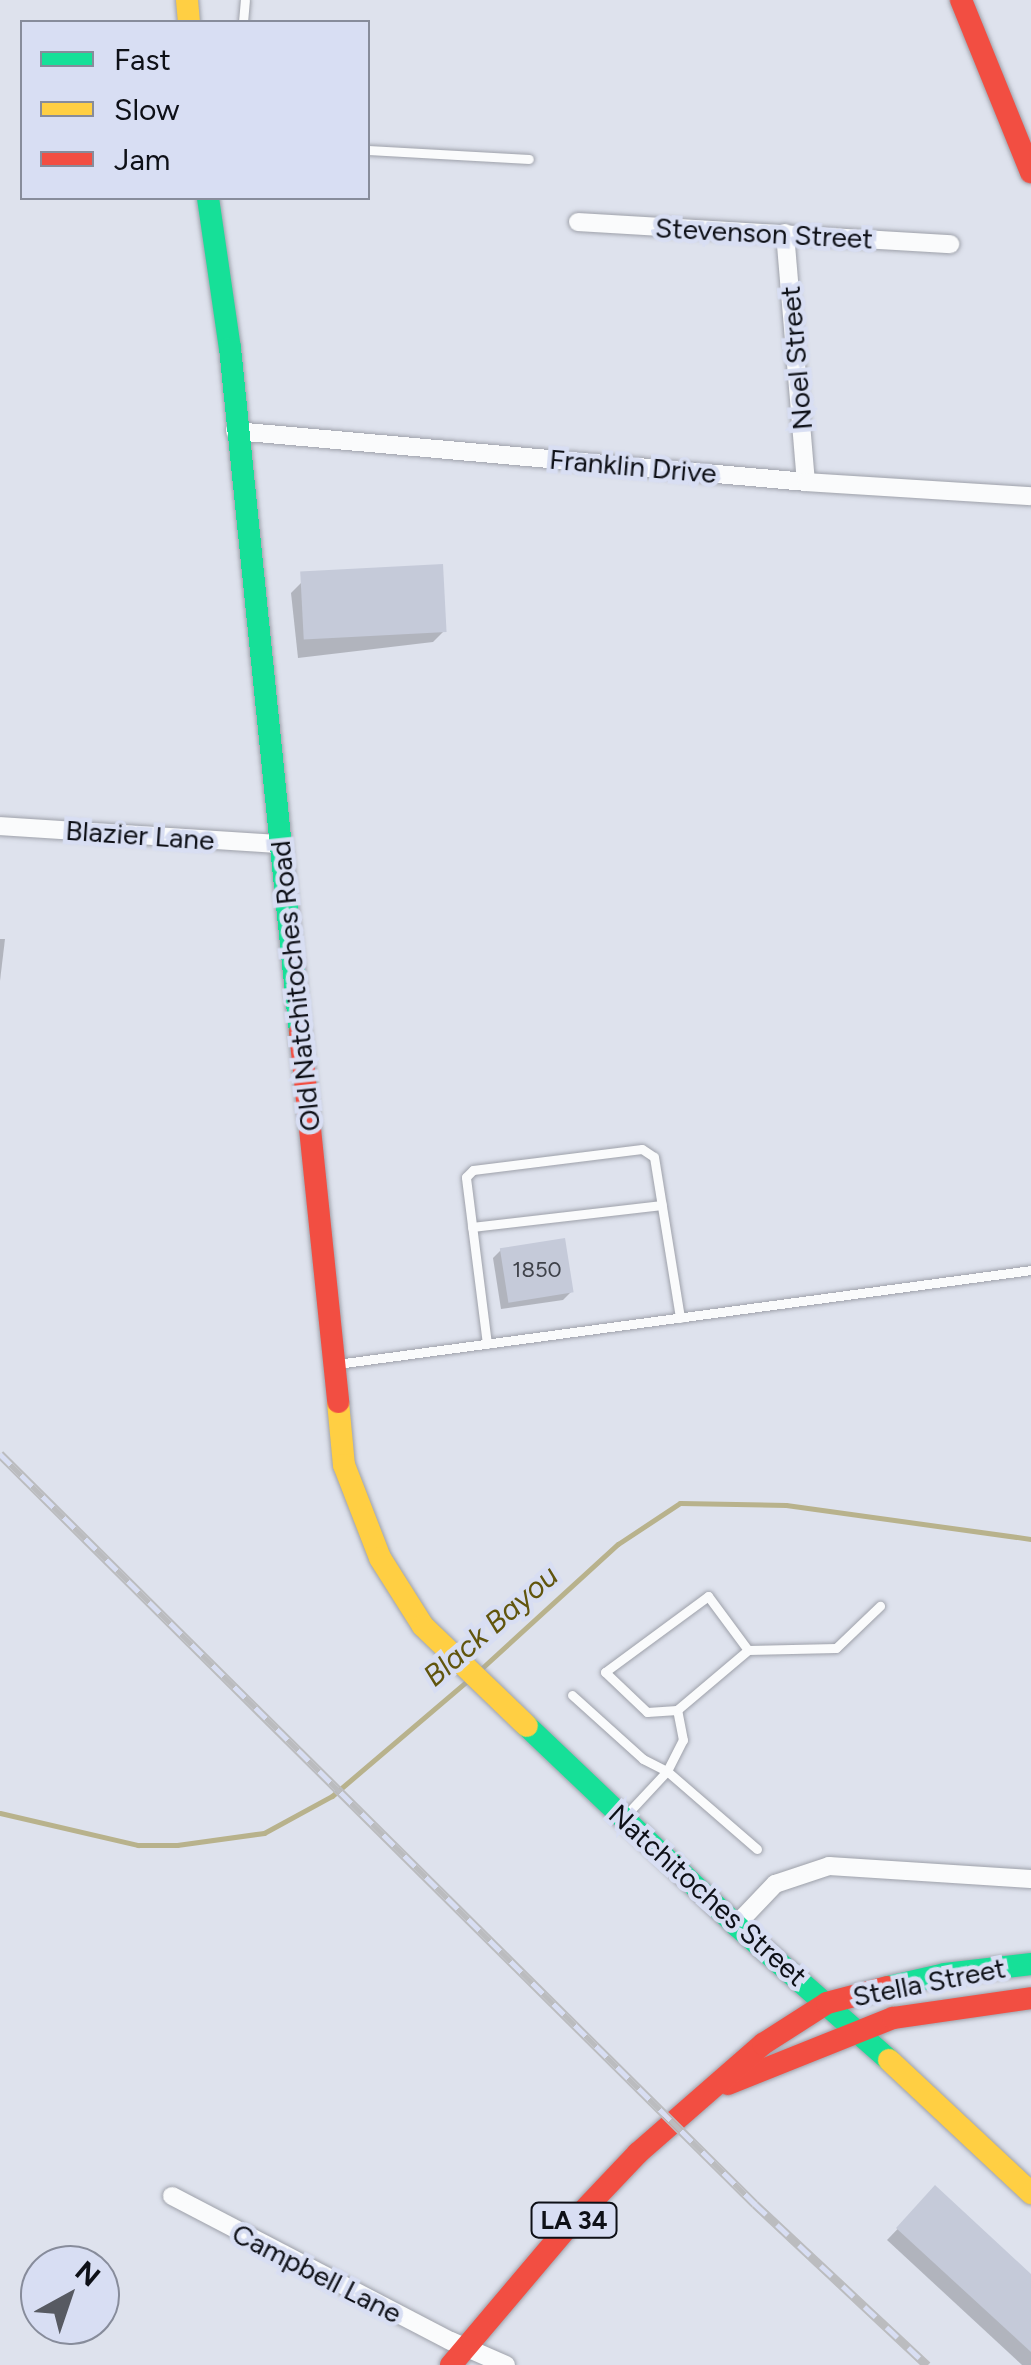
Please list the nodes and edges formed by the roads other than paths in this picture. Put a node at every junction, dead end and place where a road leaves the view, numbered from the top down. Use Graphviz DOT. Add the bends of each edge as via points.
graph roads {
  1 [pos="961,0"];
  2 [pos="370,150"];
  3 [pos="529,158"];
  4 [pos="1031,172"];
  5 [pos="208,200"];
  6 [pos="578,222"];
  7 [pos="785,233"];
  8 [pos="950,244"];
  9 [pos="236,430"];
  10 [pos="806,482"];
  11 [pos="1031,496"];
  12 [pos="0,826"];
  13 [pos="280,844"];
  14 [pos="662,1204"];
  15 [pos="472,1227"];
  16 [pos="1031,1270"];
  17 [pos="680,1318"];
  18 [pos="487,1344"];
  19 [pos="334,1364"];
  20 [pos="880,1606"];
  21 [pos="748,1650"];
  22 [pos="572,1695"];
  23 [pos="676,1710"];
  24 [pos="518,1718"];
  25 [pos="667,1771"];
  26 [pos="623,1818"];
  27 [pos="757,1849"];
  28 [pos="1031,1880"];
  29 [pos="736,1925"];
  30 [pos="1031,1964"];
  31 [pos="1031,1998"];
  32 [pos="827,2003"];
  33 [pos="856,2030"];
  34 [pos="714,2090"];
  35 [pos="1031,2193"];
  36 [pos="172,2196"];
  37 [pos="458,2355"];
  38 [pos="506,2365"];
  1 -- 4 [label="main road"];
  2 -- 3 [label="lane"];
  5 -- 9 [label="main road, Old Natchitoches Road"];
  6 -- 7 [label="street, Stevenson Street"];
  7 -- 8 [label="street, Stevenson Street"];
  7 -- 10 [label="street, Noel Street"];
  9 -- 10 [label="street, Franklin Drive"];
  9 -- 13 [label="main road, Old Natchitoches Road"];
  10 -- 11 [label="street, Franklin Drive"];
  12 -- 13 [label="street, Blazier Lane"];
  13 -- 19 [label="main road, Old Natchitoches Road"];
  14 -- 15 [label="lane"];
  14 -- 15 [label="lane" via="654,1157 642,1149 623,1151 473,1170 466,1178"];
  14 -- 17 [label="lane"];
  15 -- 18 [label="lane"];
  16 -- 17 [label="lane"];
  17 -- 18 [label="lane"];
  18 -- 19 [label="lane"];
  19 -- 24 [label="main road, Old Natchitoches Road" via="344,1465 380,1558 423,1626"];
  20 -- 21 [label="lane" via="836,1648"];
  21 -- 23 [label="lane"];
  21 -- 23 [label="lane" via="708,1596 605,1672 647,1712"];
  22 -- 25 [label="lane" via="643,1759"];
  23 -- 25 [label="lane" via="683,1740"];
  24 -- 26 [label="main road, Natchitoches Street"];
  25 -- 26 [label="lane"];
  25 -- 27 [label="lane"];
  26 -- 29 [label="main road, Natchitoches Street"];
  28 -- 29 [label="street" via="829,1866 775,1884"];
  29 -- 32 [label="main road, Natchitoches Street"];
  30 -- 32 [label="main road, Stella Street / LA 34" via="945,1974"];
  31 -- 33 [label="main road, Stella Street / LA 34" via="968,2004"];
  32 -- 33 [label="main road, Natchitoches Street"];
  32 -- 34 [label="main road, LA 34" via="763,2044"];
  33 -- 34 [label="main road, LA 34"];
  33 -- 35 [label="main road, Natchitoches Street"];
  34 -- 37 [label="main road, LA 34" via="638,2153"];
  36 -- 37 [label="street, Campbell Lane"];
  37 -- 38 [label="street, Campbell Lane"];
}
